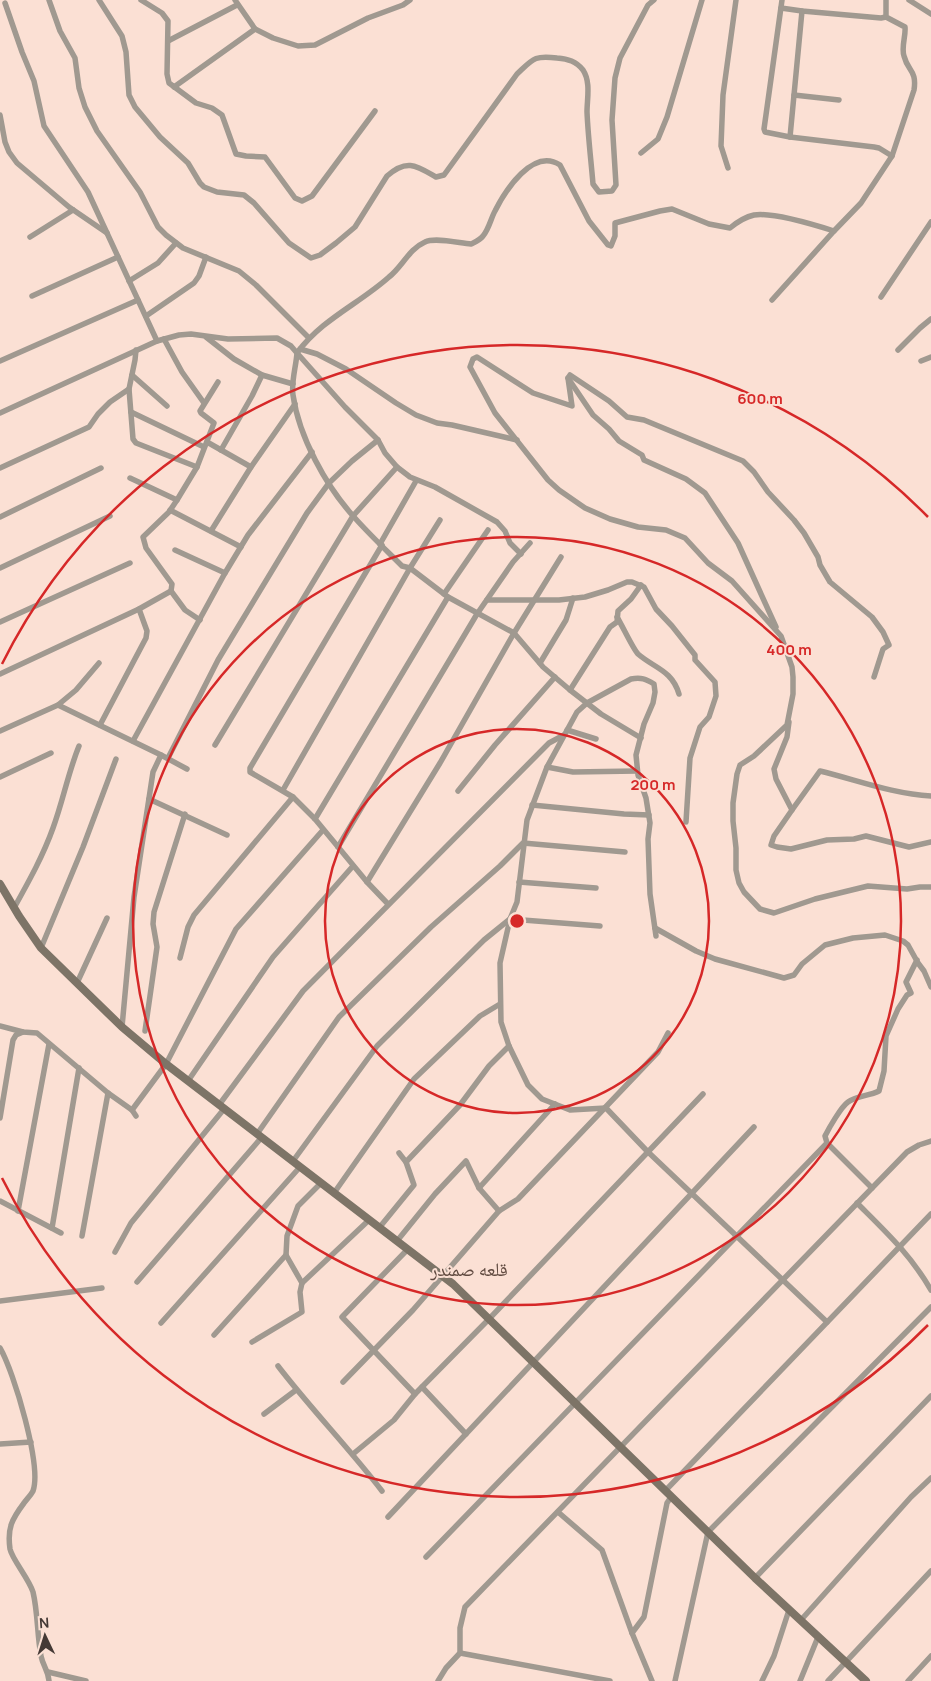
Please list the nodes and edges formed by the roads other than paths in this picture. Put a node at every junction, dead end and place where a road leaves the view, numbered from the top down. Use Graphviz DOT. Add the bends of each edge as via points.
graph roads {
  1 [pos="49,0"];
  2 [pos="99,0"];
  3 [pos="141,0"];
  4 [pos="410,0"];
  5 [pos="654,0"];
  6 [pos="702,0"];
  7 [pos="736,0"];
  8 [pos="782,0"];
  9 [pos="886,0"];
  10 [pos="909,0"];
  11 [pos="4,2"];
  12 [pos="236,2"];
  13 [pos="781,8"];
  14 [pos="802,11"];
  15 [pos="931,14"];
  16 [pos="886,17"];
  17 [pos="255,29"];
  18 [pos="168,41"];
  19 [pos="174,86"];
  20 [pos="794,95"];
  21 [pos="840,100"];
  22 [pos="375,111"];
  23 [pos="0,115"];
  24 [pos="790,137"];
  25 [pos="640,153"];
  26 [pos="892,156"];
  27 [pos="728,168"];
  28 [pos="73,210"];
  29 [pos="931,222"];
  30 [pos="834,231"];
  31 [pos="107,233"];
  32 [pos="30,237"];
  33 [pos="176,243"];
  34 [pos="118,257"];
  35 [pos="206,257"];
  36 [pos="129,280"];
  37 [pos="32,296"];
  38 [pos="880,297"];
  39 [pos="138,300"];
  40 [pos="772,300"];
  41 [pos="146,316"];
  42 [pos="931,319"];
  43 [pos="206,337"];
  44 [pos="309,338"];
  45 [pos="164,339"];
  46 [pos="157,341"];
  47 [pos="136,350"];
  48 [pos="898,350"];
  49 [pos="299,351"];
  50 [pos="931,357"];
  51 [pos="0,361"];
  52 [pos="920,361"];
  53 [pos="132,375"];
  54 [pos="262,376"];
  55 [pos="568,378"];
  56 [pos="218,382"];
  57 [pos="292,384"];
  58 [pos="129,389"];
  59 [pos="204,403"];
  60 [pos="295,404"];
  61 [pos="167,406"];
  62 [pos="131,412"];
  63 [pos="0,413"];
  64 [pos="378,440"];
  65 [pos="517,440"];
  66 [pos="206,444"];
  67 [pos="221,450"];
  68 [pos="312,452"];
  69 [pos="197,467"];
  70 [pos="251,467"];
  71 [pos="0,468"];
  72 [pos="102,468"];
  73 [pos="397,468"];
  74 [pos="130,478"];
  75 [pos="416,481"];
  76 [pos="329,483"];
  77 [pos="177,500"];
  78 [pos="170,510"];
  79 [pos="110,516"];
  80 [pos="353,516"];
  81 [pos="0,517"];
  82 [pos="440,520"];
  83 [pos="488,530"];
  84 [pos="211,532"];
  85 [pos="530,544"];
  86 [pos="381,545"];
  87 [pos="240,547"];
  88 [pos="175,550"];
  89 [pos="520,554"];
  90 [pos="562,557"];
  91 [pos="130,563"];
  92 [pos="0,568"];
  93 [pos="410,568"];
  94 [pos="225,573"];
  95 [pos="641,585"];
  96 [pos="170,591"];
  97 [pos="446,596"];
  98 [pos="573,598"];
  99 [pos="487,600"];
  100 [pos="535,600"];
  101 [pos="140,609"];
  102 [pos="477,614"];
  103 [pos="617,617"];
  104 [pos="200,620"];
  105 [pos="0,622"];
  106 [pos="514,633"];
  107 [pos="781,636"];
  108 [pos="99,663"];
  109 [pos="540,663"];
  110 [pos="0,674"];
  111 [pos="555,677"];
  112 [pos="874,677"];
  113 [pos="570,690"];
  114 [pos="679,694"];
  115 [pos="588,703"];
  116 [pos="58,704"];
  117 [pos="789,717"];
  118 [pos="100,725"];
  119 [pos="0,731"];
  120 [pos="566,732"];
  121 [pos="641,738"];
  122 [pos="596,739"];
  123 [pos="133,741"];
  124 [pos="215,745"];
  125 [pos="79,746"];
  126 [pos="51,753"];
  127 [pos="162,755"];
  128 [pos="168,758"];
  129 [pos="116,759"];
  130 [pos="547,767"];
  131 [pos="187,769"];
  132 [pos="637,771"];
  133 [pos="0,777"];
  134 [pos="283,790"];
  135 [pos="458,791"];
  136 [pos="931,796"];
  137 [pos="293,797"];
  138 [pos="149,799"];
  139 [pos="532,805"];
  140 [pos="792,810"];
  141 [pos="184,814"];
  142 [pos="649,815"];
  143 [pos="315,819"];
  144 [pos="686,822"];
  145 [pos="323,830"];
  146 [pos="227,835"];
  147 [pos="931,842"];
  148 [pos="523,843"];
  149 [pos="338,846"];
  150 [pos="624,852"];
  151 [pos="353,866"];
  152 [pos="367,882"];
  153 [pos="519,882"];
  154 [pos="0,884"];
  155 [pos="931,887"];
  156 [pos="596,888"];
  157 [pos="388,904"];
  158 [pos="14,908"];
  159 [pos="107,918"];
  160 [pos="510,919"];
  161 [pos="600,926"];
  162 [pos="655,928"];
  163 [pos="656,936"];
  164 [pos="41,948"];
  165 [pos="180,958"];
  166 [pos="917,960"];
  167 [pos="77,983"];
  168 [pos="931,987"];
  169 [pos="500,1004"];
  170 [pos="0,1026"];
  171 [pos="122,1027"];
  172 [pos="145,1031"];
  173 [pos="23,1032"];
  174 [pos="668,1033"];
  175 [pos="49,1044"];
  176 [pos="509,1046"];
  177 [pos="166,1064"];
  178 [pos="79,1068"];
  179 [pos="188,1081"];
  180 [pos="108,1093"];
  181 [pos="703,1094"];
  182 [pos="555,1104"];
  183 [pos="222,1107"];
  184 [pos="606,1108"];
  185 [pos="132,1110"];
  186 [pos="136,1116"];
  187 [pos="0,1118"];
  188 [pos="754,1127"];
  189 [pos="259,1136"];
  190 [pos="931,1142"];
  191 [pos="827,1143"];
  192 [pos="647,1151"];
  193 [pos="399,1153"];
  194 [pos="293,1161"];
  195 [pos="406,1162"];
  196 [pos="300,1167"];
  197 [pos="321,1183"];
  198 [pos="479,1188"];
  199 [pos="872,1188"];
  200 [pos="334,1193"];
  201 [pos="692,1193"];
  202 [pos="0,1201"];
  203 [pos="857,1203"];
  204 [pos="18,1211"];
  205 [pos="499,1211"];
  206 [pos="931,1214"];
  207 [pos="369,1220"];
  208 [pos="52,1228"];
  209 [pos="379,1228"];
  210 [pos="61,1233"];
  211 [pos="82,1236"];
  212 [pos="738,1237"];
  213 [pos="397,1242"];
  214 [pos="900,1246"];
  215 [pos="407,1250"];
  216 [pos="116,1252"];
  217 [pos="286,1255"];
  218 [pos="442,1276"];
  219 [pos="783,1280"];
  220 [pos="137,1282"];
  221 [pos="302,1283"];
  222 [pos="102,1288"];
  223 [pos="931,1290"];
  224 [pos="0,1301"];
  225 [pos="931,1307"];
  226 [pos="489,1319"];
  227 [pos="827,1322"];
  228 [pos="161,1323"];
  229 [pos="214,1335"];
  230 [pos="252,1342"];
  231 [pos="374,1350"];
  232 [pos="1,1351"];
  233 [pos="533,1362"];
  234 [pos="278,1366"];
  235 [pos="343,1382"];
  236 [pos="422,1387"];
  237 [pos="296,1390"];
  238 [pos="415,1394"];
  239 [pos="931,1396"];
  240 [pos="575,1404"];
  241 [pos="264,1414"];
  242 [pos="466,1434"];
  243 [pos="31,1442"];
  244 [pos="0,1444"];
  245 [pos="621,1448"];
  246 [pos="353,1454"];
  247 [pos="931,1478"];
  248 [pos="382,1491"];
  249 [pos="668,1494"];
  250 [pos="558,1512"];
  251 [pos="388,1517"];
  252 [pos="708,1532"];
  253 [pos="426,1557"];
  254 [pos="931,1571"];
  255 [pos="755,1578"];
  256 [pos="789,1610"];
  257 [pos="800,1620"];
  258 [pos="632,1633"];
  259 [pos="818,1637"];
  260 [pos="460,1653"];
  261 [pos="931,1656"];
  262 [pos="847,1663"];
  263 [pos="48,1672"];
  264 [pos="49,1681"];
  265 [pos="86,1681"];
  266 [pos="438,1681"];
  267 [pos="610,1681"];
  268 [pos="652,1681"];
  269 [pos="676,1681"];
  270 [pos="762,1681"];
  271 [pos="800,1681"];
  272 [pos="828,1681"];
  273 [pos="866,1681"];
  274 [pos="908,1681"];
  1 -- 33 [label="street" via="60,31 75,58 82,101 96,131 140,192 158,226"];
  2 -- 5 [label="street" via="122,36 130,94 135,107 160,137 188,162 204,187 244,195 289,243 311,258 355,227 393,171 411,166 422,168 438,178 444,175 517,74 539,57 567,59 576,62 583,70 588,83 593,184 599,192 612,191 616,185 612,120 615,78 620,58 648,5"];
  3 -- 18 [label="street" via="162,13 168,21"];
  4 -- 17 [label="street" via="315,45 298,46"];
  6 -- 25 [label="street" via="667,117 658,139"];
  7 -- 27 [label="street" via="723,95 721,146"];
  8 -- 13 [label="street"];
  9 -- 16 [label="street"];
  10 -- 15 [label="street"];
  11 -- 31 [label="street" via="34,80 44,126 88,192"];
  12 -- 17 [label="street"];
  12 -- 18 [label="street"];
  13 -- 14 [label="street"];
  13 -- 24 [label="street" via="764,129 767,133"];
  14 -- 16 [label="street"];
  14 -- 20 [label="street"];
  16 -- 26 [label="street" via="905,28 904,58 916,80"];
  17 -- 19 [label="street"];
  18 -- 19 [label="street" via="167,74 169,83"];
  19 -- 22 [label="street" via="196,103 222,115 236,154 265,157 295,198 302,201 312,196"];
  20 -- 21 [label="street"];
  20 -- 24 [label="street"];
  23 -- 28 [label="street" via="5,142 17,164"];
  24 -- 26 [label="street" via="874,147"];
  26 -- 30 [label="street" via="861,203"];
  28 -- 31 [label="street"];
  28 -- 32 [label="street"];
  29 -- 38 [label="street"];
  30 -- 40 [label="street"];
  30 -- 44 [label="street" via="806,222 754,215 730,228 709,224 672,209 615,223 611,246 589,221 560,166 545,160 514,180 477,242 422,242 390,277"];
  31 -- 34 [label="street"];
  33 -- 35 [label="street"];
  33 -- 36 [label="street" via="158,263"];
  34 -- 36 [label="street"];
  34 -- 37 [label="street"];
  35 -- 41 [label="street" via="194,282"];
  35 -- 44 [label="street" via="239,271"];
  36 -- 39 [label="street"];
  39 -- 41 [label="street"];
  39 -- 51 [label="street"];
  41 -- 46 [label="street"];
  42 -- 48 [label="street"];
  43 -- 45 [label="street" via="190,334"];
  43 -- 49 [label="street" via="277,338"];
  43 -- 54 [label="street"];
  44 -- 49 [label="street"];
  45 -- 46 [label="street"];
  45 -- 59 [label="street"];
  46 -- 47 [label="street"];
  47 -- 53 [label="street"];
  47 -- 63 [label="street"];
  49 -- 57 [label="street"];
  49 -- 64 [label="street" via="345,407"];
  49 -- 65 [label="street" via="317,354 346,369 416,415 437,423"];
  50 -- 52 [label="street"];
  53 -- 58 [label="street"];
  53 -- 61 [label="street"];
  54 -- 57 [label="street"];
  54 -- 67 [label="street"];
  55 -- 65 [label="street" via="572,406 533,393 477,356 473,359 470,368 495,413"];
  55 -- 107 [label="street" via="593,416 619,441 642,455 644,460 686,479 705,492 738,543"];
  55 -- 112 [label="street" via="570,375 580,381 627,417 644,420 743,461 804,533 830,582 872,617 883,632 888,645 883,649"];
  56 -- 59 [label="street"];
  57 -- 60 [label="street"];
  58 -- 62 [label="street"];
  58 -- 71 [label="street" via="110,402 89,427"];
  59 -- 66 [label="street" via="200,412 214,423"];
  60 -- 68 [label="street"];
  60 -- 70 [label="street"];
  62 -- 66 [label="street"];
  62 -- 69 [label="street" via="136,443"];
  64 -- 73 [label="street"];
  64 -- 76 [label="street"];
  65 -- 107 [label="street" via="548,480 585,508 638,527 666,530 685,538 708,563 732,581"];
  66 -- 67 [label="street"];
  66 -- 69 [label="street"];
  67 -- 70 [label="street"];
  68 -- 76 [label="street"];
  68 -- 87 [label="street"];
  69 -- 77 [label="street"];
  70 -- 84 [label="street"];
  72 -- 81 [label="street"];
  73 -- 75 [label="street"];
  73 -- 80 [label="street"];
  74 -- 77 [label="street"];
  75 -- 86 [label="street"];
  75 -- 89 [label="street" via="435,487 497,522"];
  76 -- 80 [label="street"];
  76 -- 128 [label="street" via="307,513 218,660"];
  77 -- 78 [label="street"];
  78 -- 84 [label="street"];
  78 -- 96 [label="street" via="143,537 146,548 172,584"];
  79 -- 92 [label="street"];
  80 -- 86 [label="street"];
  80 -- 124 [label="street"];
  82 -- 93 [label="street"];
  83 -- 97 [label="street"];
  84 -- 87 [label="street"];
  85 -- 89 [label="street"];
  86 -- 93 [label="street" via="402,566"];
  86 -- 134 [label="street" via="250,768 250,772"];
  87 -- 94 [label="street"];
  88 -- 94 [label="street"];
  89 -- 99 [label="street"];
  90 -- 100 [label="street"];
  91 -- 105 [label="street"];
  93 -- 97 [label="street"];
  93 -- 134 [label="street"];
  94 -- 104 [label="street"];
  95 -- 98 [label="street" via="627,582"];
  95 -- 103 [label="street"];
  95 -- 144 [label="street" via="716,685 712,711 700,727 690,758"];
  96 -- 101 [label="street"];
  96 -- 104 [label="street" via="185,610"];
  97 -- 102 [label="street"];
  97 -- 143 [label="street"];
  98 -- 100 [label="street"];
  98 -- 109 [label="street" via="566,620"];
  99 -- 100 [label="street"];
  99 -- 102 [label="street"];
  100 -- 106 [label="street"];
  101 -- 110 [label="street"];
  101 -- 118 [label="street" via="146,638"];
  102 -- 106 [label="street"];
  102 -- 149 [label="street"];
  103 -- 113 [label="street" via="617,622 610,627"];
  103 -- 114 [label="street" via="636,653 670,676"];
  104 -- 123 [label="street"];
  106 -- 109 [label="street"];
  106 -- 152 [label="street"];
  107 -- 117 [label="street" via="792,667 793,694"];
  108 -- 116 [label="street" via="76,690"];
  109 -- 111 [label="street"];
  111 -- 113 [label="street"];
  111 -- 135 [label="street"];
  113 -- 115 [label="street"];
  115 -- 120 [label="street" via="577,712"];
  115 -- 121 [label="street"];
  115 -- 121 [label="street" via="631,679 639,678 654,684 656,692"];
  116 -- 118 [label="street"];
  116 -- 119 [label="street"];
  117 -- 140 [label="street" via="787,737 774,769"];
  117 -- 155 [label="street" via="780,733 740,765 737,774 733,821 736,870 744,892 760,909 774,913 868,886"];
  118 -- 123 [label="street"];
  120 -- 122 [label="street"];
  120 -- 130 [label="street"];
  120 -- 157 [label="street" via="549,743"];
  121 -- 132 [label="street" via="636,755"];
  123 -- 127 [label="street"];
  125 -- 158 [label="street" via="54,827"];
  126 -- 133 [label="street"];
  127 -- 128 [label="street"];
  127 -- 138 [label="street" via="153,772"];
  128 -- 131 [label="street"];
  129 -- 164 [label="street"];
  130 -- 132 [label="street" via="573,772"];
  130 -- 139 [label="street"];
  132 -- 142 [label="street"];
  134 -- 137 [label="street"];
  136 -- 140 [label="street" via="900,793 820,771"];
  137 -- 143 [label="street"];
  137 -- 165 [label="street" via="194,915"];
  138 -- 141 [label="street"];
  138 -- 171 [label="street" via="134,897"];
  139 -- 142 [label="street"];
  139 -- 148 [label="street"];
  140 -- 147 [label="street" via="771,844 791,848 866,836 909,847"];
  141 -- 146 [label="street"];
  141 -- 172 [label="street" via="154,912 157,947"];
  142 -- 162 [label="street" via="650,894"];
  143 -- 145 [label="street"];
  145 -- 149 [label="street"];
  145 -- 177 [label="street" via="236,929"];
  148 -- 150 [label="street"];
  148 -- 153 [label="street"];
  148 -- 189 [label="street" via="339,1017"];
  149 -- 151 [label="street"];
  151 -- 152 [label="street"];
  151 -- 179 [label="street" via="273,957"];
  152 -- 157 [label="street"];
  153 -- 156 [label="street"];
  153 -- 160 [label="street" via="517,902"];
  154 -- 158 [label="street"];
  157 -- 183 [label="street" via="302,990"];
  158 -- 164 [label="street"];
  159 -- 167 [label="street"];
  160 -- 161 [label="street"];
  160 -- 169 [label="street" via="500,962"];
  160 -- 194 [label="street" via="484,940 377,1046"];
  162 -- 163 [label="street"];
  162 -- 166 [label="street" via="696,952 784,978 794,975 825,945 853,938 885,935 903,941"];
  164 -- 167 [label="street"];
  166 -- 168 [label="street"];
  166 -- 191 [label="street" via="906,982 911,993 898,1008 886,1036 879,1091 848,1102 831,1124 825,1136"];
  167 -- 171 [label="street"];
  169 -- 176 [label="street" via="500,1022"];
  169 -- 200 [label="street" via="480,1016 414,1079"];
  170 -- 173 [label="street"];
  171 -- 177 [label="street"];
  173 -- 175 [label="street" via="37,1033"];
  173 -- 187 [label="street" via="13,1040"];
  174 -- 184 [label="street" via="658,1052"];
  175 -- 178 [label="street"];
  175 -- 204 [label="street"];
  176 -- 182 [label="street" via="528,1085 542,1099"];
  176 -- 195 [label="street" via="489,1066 460,1105"];
  177 -- 179 [label="street"];
  177 -- 185 [label="street"];
  178 -- 180 [label="street"];
  178 -- 208 [label="street"];
  179 -- 183 [label="street"];
  180 -- 185 [label="street"];
  180 -- 211 [label="street"];
  181 -- 192 [label="street"];
  182 -- 184 [label="street" via="570,1110"];
  182 -- 198 [label="street"];
  183 -- 189 [label="street"];
  183 -- 216 [label="street" via="131,1223"];
  184 -- 192 [label="street"];
  184 -- 205 [label="street" via="518,1199"];
  185 -- 186 [label="street"];
  188 -- 201 [label="street"];
  189 -- 194 [label="street"];
  189 -- 220 [label="street"];
  190 -- 199 [label="street" via="919,1144 907,1152"];
  191 -- 199 [label="street"];
  191 -- 212 [label="street"];
  192 -- 201 [label="street"];
  192 -- 226 [label="street"];
  193 -- 195 [label="street"];
  194 -- 196 [label="street"];
  195 -- 209 [label="street" via="414,1185"];
  196 -- 197 [label="street"];
  196 -- 228 [label="street"];
  197 -- 200 [label="street"];
  197 -- 217 [label="street" via="298,1206 287,1236"];
  198 -- 205 [label="street"];
  198 -- 213 [label="street" via="466,1161"];
  199 -- 203 [label="street"];
  200 -- 207 [label="street"];
  201 -- 212 [label="street"];
  201 -- 233 [label="street"];
  202 -- 204 [label="street"];
  203 -- 214 [label="street"];
  203 -- 219 [label="street"];
  204 -- 208 [label="street"];
  205 -- 218 [label="street"];
  206 -- 214 [label="street"];
  207 -- 209 [label="street"];
  207 -- 221 [label="street"];
  208 -- 210 [label="street"];
  209 -- 213 [label="street"];
  212 -- 219 [label="street"];
  212 -- 240 [label="street"];
  213 -- 215 [label="street"];
  214 -- 223 [label="street"];
  214 -- 227 [label="street"];
  215 -- 218 [label="street"];
  215 -- 231 [label="street" via="342,1316"];
  217 -- 221 [label="street"];
  217 -- 229 [label="street"];
  218 -- 226 [label="street"];
  218 -- 231 [label="street"];
  219 -- 227 [label="street"];
  219 -- 245 [label="street"];
  221 -- 230 [label="street" via="302,1312"];
  222 -- 224 [label="street"];
  225 -- 252 [label="street"];
  226 -- 233 [label="street"];
  226 -- 236 [label="street"];
  227 -- 249 [label="street"];
  231 -- 235 [label="street"];
  231 -- 238 [label="street"];
  232 -- 243 [label="street"];
  233 -- 240 [label="street"];
  233 -- 242 [label="street"];
  234 -- 237 [label="street"];
  236 -- 238 [label="street"];
  236 -- 242 [label="street"];
  237 -- 241 [label="street"];
  237 -- 246 [label="street"];
  238 -- 246 [label="street" via="394,1420"];
  239 -- 255 [label="street"];
  240 -- 245 [label="street"];
  240 -- 253 [label="street"];
  242 -- 251 [label="street"];
  243 -- 244 [label="street"];
  243 -- 263 [label="street" via="33,1491 10,1525 10,1551 33,1591 42,1659"];
  245 -- 249 [label="street"];
  245 -- 250 [label="street"];
  246 -- 248 [label="street"];
  247 -- 257 [label="street"];
  249 -- 252 [label="street"];
  249 -- 258 [label="street" via="644,1617"];
  250 -- 258 [label="street" via="602,1550"];
  250 -- 260 [label="street" via="465,1607 460,1628"];
  252 -- 255 [label="street"];
  252 -- 269 [label="street"];
  254 -- 262 [label="street"];
  255 -- 256 [label="street"];
  256 -- 257 [label="street"];
  256 -- 270 [label="street"];
  257 -- 259 [label="street"];
  258 -- 268 [label="street"];
  259 -- 262 [label="street"];
  259 -- 271 [label="street"];
  260 -- 266 [label="street"];
  260 -- 267 [label="street"];
  261 -- 274 [label="street"];
  262 -- 272 [label="street"];
  262 -- 273 [label="street"];
  263 -- 264 [label="street"];
  263 -- 265 [label="street"];
}
